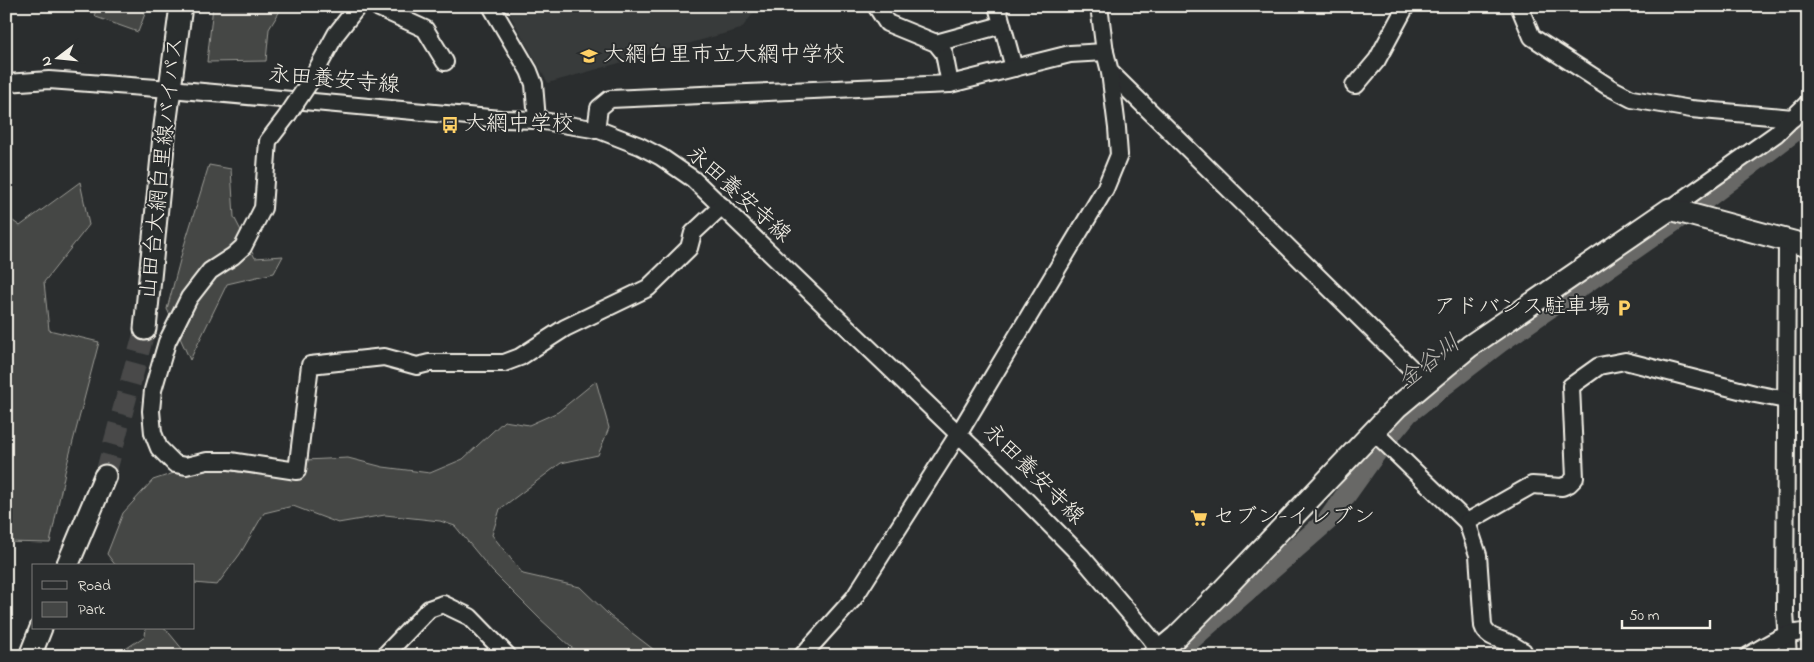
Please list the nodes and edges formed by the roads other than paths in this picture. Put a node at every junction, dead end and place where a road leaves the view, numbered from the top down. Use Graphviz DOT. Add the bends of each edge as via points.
graph roads {
  1 [pos="182,6"];
  2 [pos="358,6"];
  3 [pos="378,6"];
  4 [pos="491,6"];
  5 [pos="876,6"];
  6 [pos="997,6"];
  7 [pos="1099,6"];
  8 [pos="1406,6"];
  9 [pos="1519,6"];
  10 [pos="1002,25"];
  11 [pos="936,42"];
  12 [pos="1105,52"];
  13 [pos="445,62"];
  14 [pos="1014,68"];
  15 [pos="1110,72"];
  16 [pos="6,83"];
  17 [pos="950,84"];
  18 [pos="1354,85"];
  19 [pos="170,89"];
  20 [pos="1808,102"];
  21 [pos="1793,118"];
  22 [pos="537,120"];
  23 [pos="596,130"];
  24 [pos="722,206"];
  25 [pos="1670,209"];
  26 [pos="1787,240"];
  27 [pos="1808,246"];
  28 [pos="145,330"];
  29 [pos="1426,382"];
  30 [pos="1786,400"];
  31 [pos="1374,432"];
  32 [pos="959,433"];
  33 [pos="104,476"];
  34 [pos="1467,522"];
  35 [pos="68,564"];
  36 [pos="40,630"];
  37 [pos="1808,632"];
  38 [pos="1787,634"];
  39 [pos="1159,654"];
  40 [pos="30,656"];
  41 [pos="384,656"];
  42 [pos="508,656"];
  43 [pos="802,656"];
  44 [pos="1524,656"];
  45 [pos="1748,656"];
  46 [pos="1788,656"];
  1 -- 19 [label="main road, 山田台大網白里線バイパス"];
  2 -- 24 [label="street, bridge" via="336,34 310,80 268,141 262,208 243,248 210,271 189,298 167,342 153,390 152,433 159,448 175,464 186,466 207,461 230,461 297,471 310,365 384,358 417,366 504,363 520,357 564,328 648,288 689,248 693,233"];
  3 -- 13 [label="street" via="425,29"];
  4 -- 22 [label="street" via="529,71 534,84"];
  5 -- 11 [label="street" via="887,23"];
  6 -- 10 [label="street"];
  7 -- 12 [label="street"];
  8 -- 18 [label="street" via="1377,60"];
  9 -- 21 [label="street" via="1532,37 1632,99 1691,109"];
  10 -- 11 [label="street"];
  10 -- 14 [label="street"];
  11 -- 17 [label="street" via="944,53"];
  12 -- 14 [label="street" via="1070,54"];
  12 -- 15 [label="street"];
  14 -- 17 [label="street"];
  15 -- 29 [label="street"];
  15 -- 32 [label="street" via="1119,155 1105,189"];
  16 -- 19 [label="street, 永田養安寺線" via="49,80"];
  17 -- 23 [label="street" via="610,99 600,108"];
  19 -- 22 [label="street, 永田養安寺線"];
  19 -- 28 [label="main road, 山田台大網白里線バイパス"];
  20 -- 21 [label="street"];
  21 -- 25 [label="street" via="1776,134"];
  22 -- 23 [label="street, 永田養安寺線"];
  23 -- 24 [label="street, 永田養安寺線" via="661,157 693,179"];
  24 -- 32 [label="street, 永田養安寺線"];
  25 -- 26 [label="main road"];
  25 -- 29 [label="main road" via="1470,346"];
  26 -- 27 [label="main road"];
  26 -- 30 [label="street"];
  29 -- 31 [label="main road"];
  30 -- 34 [label="street" via="1625,361 1599,366 1571,386 1576,478 1562,486 1532,485"];
  30 -- 38 [label="street"];
  31 -- 34 [label="street"];
  31 -- 39 [label="main road"];
  32 -- 39 [label="street, 永田養安寺線" via="1081,556"];
  32 -- 43 [label="street" via="854,598"];
  33 -- 35 [label="main road"];
  34 -- 44 [label="street" via="1478,555 1485,631 1493,638 1510,643"];
  36 -- 40 [label="main road"];
  37 -- 38 [label="street"];
  38 -- 45 [label="street"];
  38 -- 46 [label="street"];
  41 -- 42 [label="street" via="429,609 443,604 470,617"];
}
